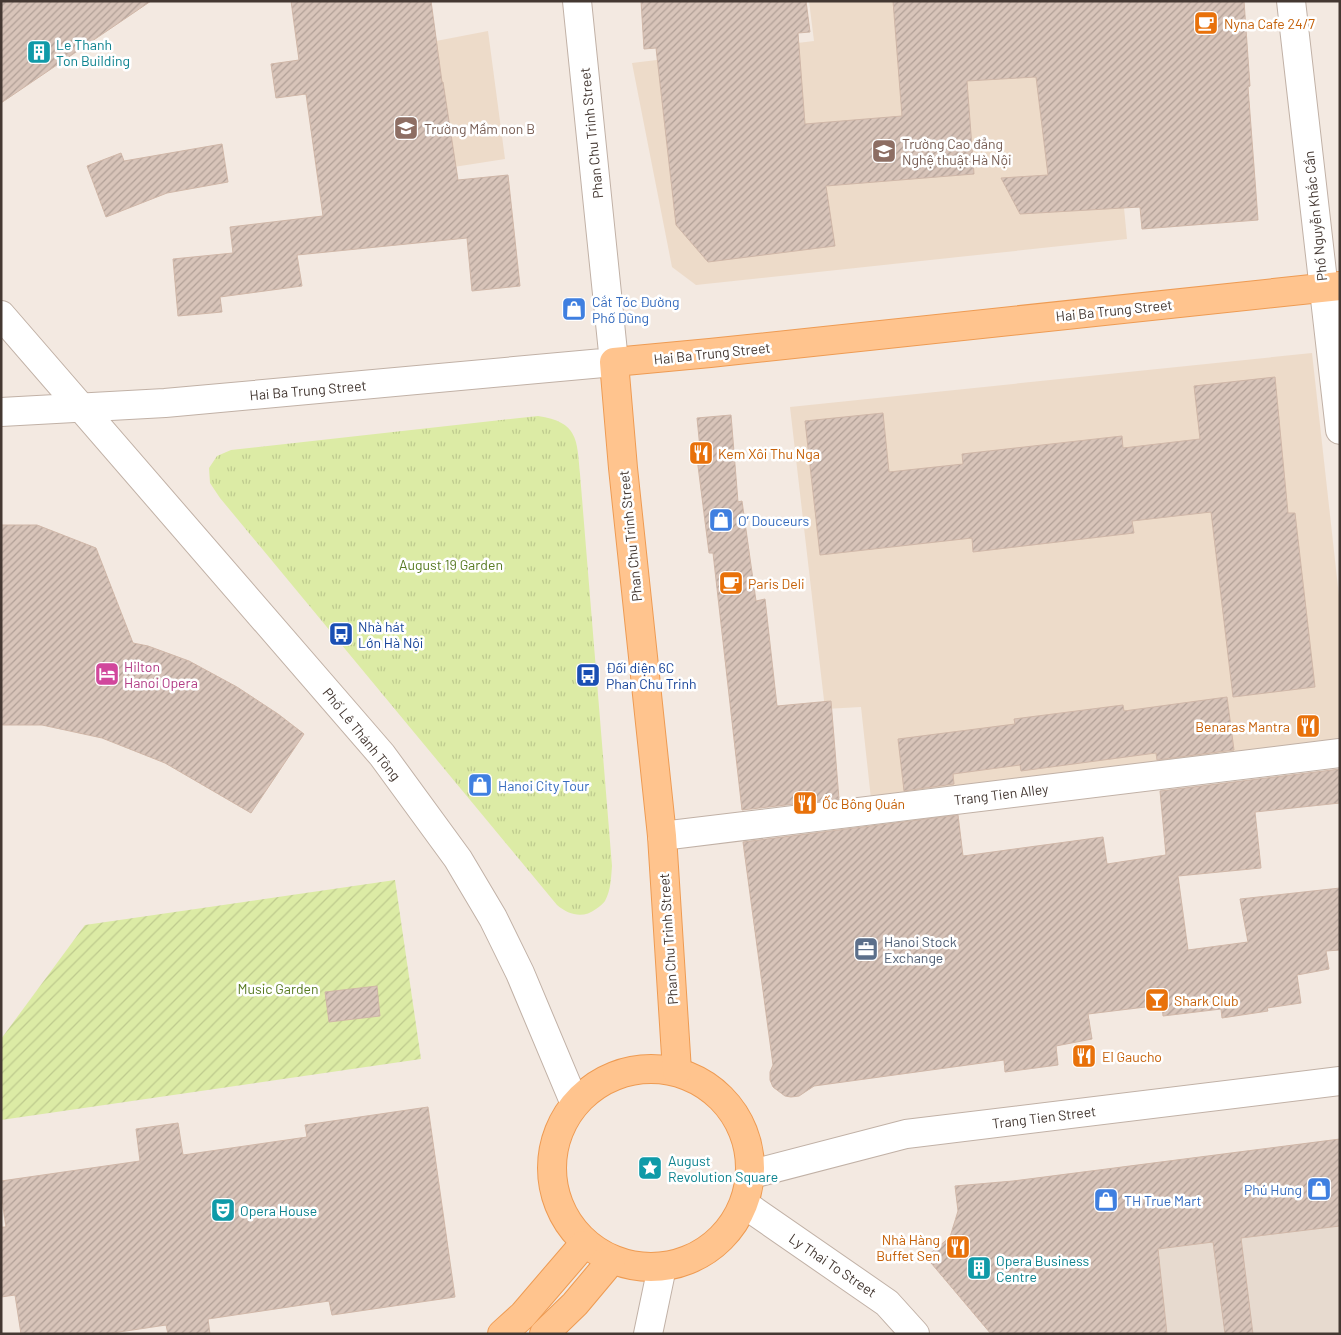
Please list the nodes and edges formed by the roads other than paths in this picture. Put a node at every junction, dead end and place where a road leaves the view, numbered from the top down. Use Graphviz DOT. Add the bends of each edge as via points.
graph roads {
  1 [pos="577,1"];
  2 [pos="1291,1"];
  3 [pos="1332,287"];
  4 [pos="1,315"];
  5 [pos="614,362"];
  6 [pos="82,408"];
  7 [pos="1,412"];
  8 [pos="1340,430"];
  9 [pos="1340,753"];
  10 [pos="662,836"];
  11 [pos="677,1071"];
  12 [pos="1340,1081"];
  13 [pos="575,1104"];
  14 [pos="752,1174"];
  15 [pos="744,1204"];
  16 [pos="583,1245"];
  17 [pos="611,1261"];
  18 [pos="662,1267"];
  19 [pos="502,1334"];
  20 [pos="544,1334"];
  21 [pos="648,1334"];
  22 [pos="915,1334"];
  1 -- 5 [label="street, Phan Chu Trinh Street"];
  2 -- 3 [label="street, Phố Nguyễn Khắc Cần"];
  3 -- 5 [label="main road, Hai Ba Trung Street"];
  3 -- 8 [label="street, Phố Nguyễn Khắc Cần"];
  4 -- 6 [label="street, Phố Lê Thánh Tông"];
  5 -- 6 [label="street, Hai Ba Trung Street"];
  5 -- 10 [label="main road, Phan Chu Trinh Street"];
  6 -- 7 [label="street, Hai Ba Trung Street"];
  6 -- 13 [label="street, Phố Lê Thánh Tông" via="382,755 458,859 493,918 520,973"];
  9 -- 10 [label="street, Trang Tien Alley"];
  10 -- 11 [label="main road, Phan Chu Trinh Street"];
  11 -- 13 [label="main road" via="632,1070 611,1077"];
  11 -- 14 [label="main road" via="699,1080 719,1094 734,1112 745,1134"];
  12 -- 14 [label="street, Trang Tien Street" via="906,1134"];
  13 -- 16 [label="main road" via="558,1133 552,1166 557,1200 565,1222"];
  14 -- 15 [label="main road"];
  15 -- 18 [label="main road" via="729,1230 706,1251"];
  15 -- 22 [label="street, Ly Thai To Street" via="887,1302"];
  16 -- 17 [label="main road"];
  16 -- 19 [label="main road" via="523,1315"];
  17 -- 18 [label="main road" via="636,1267"];
  17 -- 20 [label="main road" via="575,1304"];
  18 -- 21 [label="street"];
}
